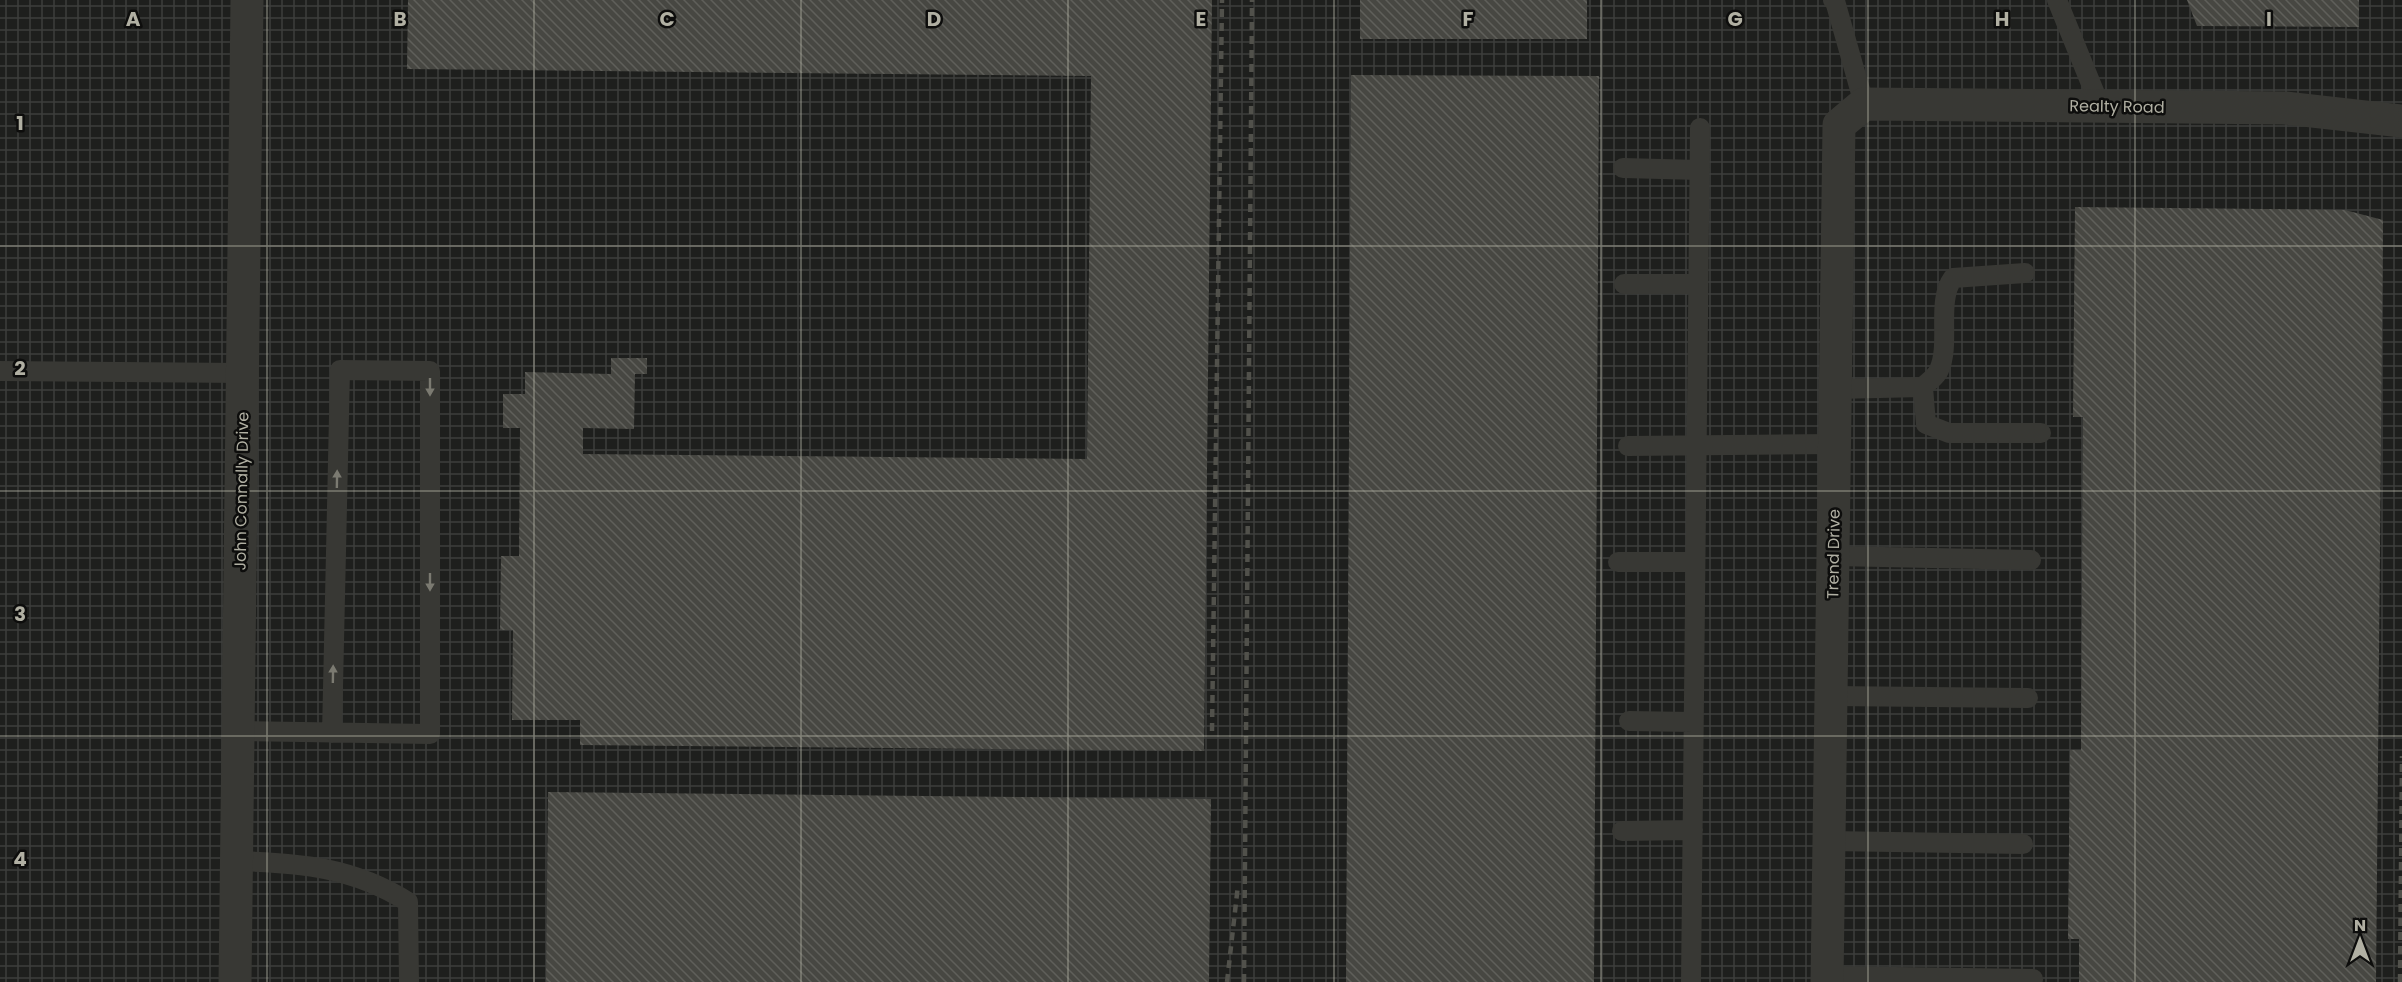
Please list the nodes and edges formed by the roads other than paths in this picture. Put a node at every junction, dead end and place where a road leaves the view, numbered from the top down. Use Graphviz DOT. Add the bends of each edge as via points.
graph roads {
  1 [pos="247,0"];
  2 [pos="1833,0"];
  3 [pos="2057,0"];
  4 [pos="1864,104"];
  5 [pos="2100,106"];
  6 [pos="2402,122"];
  7 [pos="1700,128"];
  8 [pos="1623,168"];
  9 [pos="1700,170"];
  10 [pos="2025,273"];
  11 [pos="1624,284"];
  12 [pos="1698,284"];
  13 [pos="0,371"];
  14 [pos="243,373"];
  15 [pos="1923,387"];
  16 [pos="1835,389"];
  17 [pos="2041,433"];
  18 [pos="1834,444"];
  19 [pos="1695,446"];
  20 [pos="1628,447"];
  21 [pos="1833,556"];
  22 [pos="2031,560"];
  23 [pos="1618,562"];
  24 [pos="1695,562"];
  25 [pos="1831,696"];
  26 [pos="2028,698"];
  27 [pos="1629,721"];
  28 [pos="1693,722"];
  29 [pos="238,731"];
  30 [pos="332,733"];
  31 [pos="1693,830"];
  32 [pos="1623,831"];
  33 [pos="1829,841"];
  34 [pos="2023,844"];
  35 [pos="237,861"];
  36 [pos="1827,979"];
  37 [pos="2033,979"];
  38 [pos="235,982"];
  39 [pos="409,982"];
  40 [pos="1691,982"];
  1 -- 14 [label="street, John Connally Drive"];
  2 -- 4 [label="lane"];
  3 -- 5 [label="lane"];
  4 -- 5 [label="street, Realty Road"];
  4 -- 16 [label="street, Trend Drive" via="1839,125"];
  5 -- 6 [label="street, Realty Road" via="2284,108"];
  7 -- 9 [label="lane"];
  8 -- 9 [label="lane"];
  9 -- 12 [label="lane"];
  10 -- 15 [label="lane" via="1953,278 1946,288 1939,371"];
  11 -- 12 [label="lane"];
  12 -- 19 [label="lane"];
  13 -- 14 [label="lane"];
  14 -- 29 [label="street, John Connally Drive"];
  15 -- 16 [label="lane"];
  15 -- 17 [label="lane" via="1926,424 1949,433"];
  16 -- 18 [label="street, Trend Drive"];
  18 -- 19 [label="lane"];
  18 -- 21 [label="street, Trend Drive"];
  19 -- 20 [label="lane"];
  19 -- 24 [label="lane"];
  21 -- 22 [label="lane"];
  21 -- 25 [label="street, Trend Drive"];
  23 -- 24 [label="lane"];
  24 -- 28 [label="lane"];
  25 -- 26 [label="lane"];
  25 -- 33 [label="street, Trend Drive"];
  27 -- 28 [label="lane"];
  28 -- 31 [label="lane"];
  29 -- 30 [label="lane"];
  29 -- 35 [label="street, John Connally Drive"];
  30 -- 30 [label="lane, one-way" via="340,370 430,371 430,734"];
  31 -- 32 [label="lane"];
  31 -- 40 [label="lane"];
  33 -- 34 [label="lane"];
  33 -- 36 [label="street, Trend Drive"];
  35 -- 38 [label="street, John Connally Drive"];
  35 -- 39 [label="lane" via="303,864 342,872 408,902"];
  36 -- 37 [label="lane"];
}
